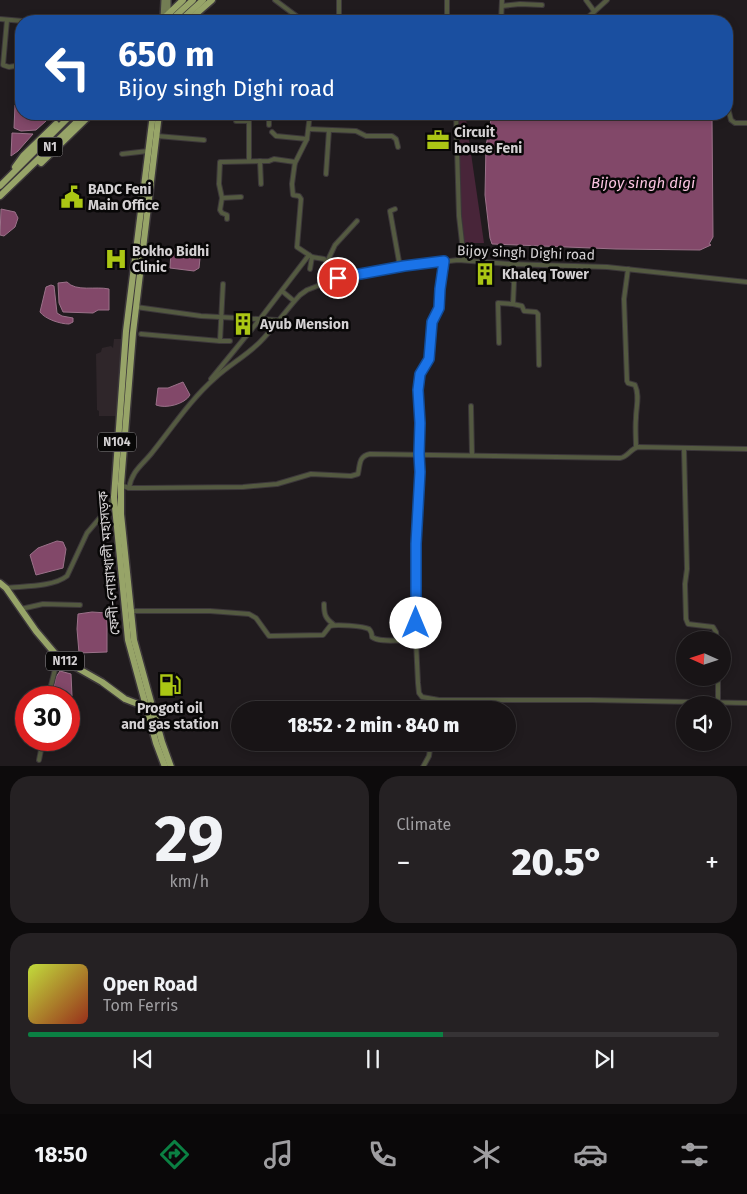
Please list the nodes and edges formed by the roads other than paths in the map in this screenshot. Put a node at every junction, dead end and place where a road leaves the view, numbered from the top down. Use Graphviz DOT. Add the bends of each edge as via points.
graph roads {
  1 [pos="164,0"];
  2 [pos="168,0"];
  3 [pos="183,0"];
  4 [pos="193,0"];
  5 [pos="203,0"];
  6 [pos="212,0"];
  7 [pos="339,0"];
  8 [pos="447,0"];
  9 [pos="502,0"];
  10 [pos="586,0"];
  11 [pos="608,0"];
  12 [pos="277,1"];
  13 [pos="524,2"];
  14 [pos="542,5"];
  15 [pos="502,6"];
  16 [pos="594,11"];
  17 [pos="168,13"];
  18 [pos="165,15"];
  19 [pos="173,15"];
  20 [pos="187,15"];
  21 [pos="195,15"];
  22 [pos="295,15"];
  23 [pos="339,15"];
  24 [pos="447,15"];
  25 [pos="501,15"];
  26 [pos="590,15"];
  27 [pos="0,19"];
  28 [pos="7,20"];
  29 [pos="15,20"];
  30 [pos="15,65"];
  31 [pos="61,120"];
  32 [pos="66,120"];
  33 [pos="78,120"];
  34 [pos="85,120"];
  35 [pos="153,120"];
  36 [pos="158,120"];
  37 [pos="269,120"];
  38 [pos="310,120"];
  39 [pos="456,120"];
  40 [pos="731,120"];
  41 [pos="236,121"];
  42 [pos="747,123"];
  43 [pos="269,124"];
  44 [pos="309,129"];
  45 [pos="329,130"];
  46 [pos="272,132"];
  47 [pos="157,136"];
  48 [pos="307,139"];
  49 [pos="204,140"];
  50 [pos="398,148"];
  51 [pos="152,151"];
  52 [pos="122,154"];
  53 [pos="249,161"];
  54 [pos="260,161"];
  55 [pos="295,163"];
  56 [pos="326,174"];
  57 [pos="13,178"];
  58 [pos="261,184"];
  59 [pos="0,186"];
  60 [pos="0,196"];
  61 [pos="241,197"];
  62 [pos="222,198"];
  63 [pos="395,209"];
  64 [pos="228,219"];
  65 [pos="357,221"];
  66 [pos="310,256"];
  67 [pos="464,260"];
  68 [pos="444,261"];
  69 [pos="328,262"];
  70 [pos="510,264"];
  71 [pos="400,267"];
  72 [pos="310,269"];
  73 [pos="628,269"];
  74 [pos="329,281"];
  75 [pos="747,282"];
  76 [pos="223,284"];
  77 [pos="282,290"];
  78 [pos="294,301"];
  79 [pos="513,304"];
  80 [pos="136,307"];
  81 [pos="222,316"];
  82 [pos="260,319"];
  83 [pos="277,320"];
  84 [pos="492,323"];
  85 [pos="498,323"];
  86 [pos="142,334"];
  87 [pos="220,340"];
  88 [pos="230,341"];
  89 [pos="499,343"];
  90 [pos="539,365"];
  91 [pos="205,384"];
  92 [pos="471,406"];
  93 [pos="636,448"];
  94 [pos="684,449"];
  95 [pos="747,449"];
  96 [pos="419,454"];
  97 [pos="472,455"];
  98 [pos="121,484"];
  99 [pos="129,488"];
  100 [pos="114,497"];
  101 [pos="0,583"];
  102 [pos="6,588"];
  103 [pos="324,604"];
  104 [pos="80,605"];
  105 [pos="21,609"];
  106 [pos="132,611"];
  107 [pos="332,624"];
  108 [pos="715,631"];
  109 [pos="416,642"];
  110 [pos="58,657"];
  111 [pos="51,686"];
  112 [pos="433,699"];
  113 [pos="676,702"];
  114 [pos="731,702"];
  115 [pos="747,702"];
  116 [pos="146,707"];
  117 [pos="154,711"];
  118 [pos="41,751"];
  119 [pos="430,751"];
  120 [pos="39,760"];
  121 [pos="165,766"];
  122 [pos="171,766"];
  123 [pos="423,766"];
  1 -- 18 [label="main road"];
  2 -- 17 [label="main road"];
  3 -- 17 [label="highway"];
  4 -- 19 [label="highway"];
  5 -- 20 [label="highway"];
  6 -- 21 [label="highway"];
  7 -- 23 [label="street"];
  8 -- 24 [label="street"];
  9 -- 15 [label="street"];
  10 -- 16 [label="street"];
  11 -- 16 [label="street"];
  12 -- 22 [label="street"];
  13 -- 14 [label="street"];
  13 -- 15 [label="street"];
  15 -- 25 [label="street"];
  16 -- 26 [label="street"];
  27 -- 28 [label="street"];
  28 -- 29 [label="street"];
  28 -- 30 [label="street" via="3,65"];
  31 -- 57 [label="highway" via="23,156 14,167"];
  32 -- 57 [label="highway, N1"];
  33 -- 57 [label="highway, N1"];
  34 -- 57 [label="highway" via="31,172 21,179"];
  35 -- 51 [label="highway, ফেনী-নোয়াখালী মহাসড়ক / N104"];
  36 -- 47 [label="highway, ফেনী-নোয়াখালী মহাসড়ক / N104"];
  37 -- 43 [label="street"];
  38 -- 44 [label="street"];
  39 -- 67 [label="street" via="459,216"];
  40 -- 42 [label="street"];
  41 -- 53 [label="street" via="249,121"];
  44 -- 45 [label="street"];
  44 -- 48 [label="street"];
  45 -- 50 [label="street" via="392,136"];
  45 -- 56 [label="street"];
  46 -- 48 [label="street" via="276,136"];
  47 -- 49 [label="street"];
  47 -- 51 [label="highway, ফেনী-নোয়াখালী মহাসড়ক / N104"];
  48 -- 55 [label="street"];
  51 -- 52 [label="street"];
  51 -- 80 [label="highway, ফেনী-নোয়াখালী মহাসড়ক / N104"];
  51 -- 100 [label="highway, ফেনী-নোয়াখালী মহাসড়ক / N104" via="126,331"];
  53 -- 54 [label="street"];
  53 -- 62 [label="street" via="220,162"];
  54 -- 55 [label="street" via="274,159"];
  54 -- 58 [label="street"];
  55 -- 66 [label="street" via="293,195 301,199 297,247"];
  57 -- 59 [label="highway, N1"];
  57 -- 60 [label="highway, N1"];
  61 -- 62 [label="street"];
  62 -- 64 [label="street" via="220,210"];
  63 -- 71 [label="street" via="390,211"];
  65 -- 69 [label="street" via="336,245"];
  66 -- 69 [label="street"];
  66 -- 72 [label="street"];
  66 -- 77 [label="street"];
  67 -- 68 [label="street, Bijoy singh Dighi road"];
  67 -- 70 [label="street, Bijoy singh Dighi road"];
  68 -- 71 [label="street, Bijoy singh Dighi road"];
  68 -- 96 [label="street" via="439,308 432,322 429,359 420,374"];
  69 -- 74 [label="street"];
  70 -- 73 [label="street, Bijoy singh Dighi road"];
  70 -- 79 [label="street" via="510,277 514,282"];
  71 -- 74 [label="street, Bijoy singh Dighi road"];
  73 -- 75 [label="street, Bijoy singh Dighi road"];
  73 -- 93 [label="street" via="624,299 628,383 635,385 638,402"];
  74 -- 78 [label="street, Bijoy singh Dighi road" via="307,290"];
  76 -- 81 [label="street"];
  77 -- 78 [label="street"];
  77 -- 82 [label="street"];
  78 -- 83 [label="street, Bijoy singh Dighi road"];
  79 -- 85 [label="street" via="498,303"];
  79 -- 90 [label="street" via="538,314"];
  80 -- 81 [label="street"];
  80 -- 98 [label="highway, ফেনী-নোয়াখালী মহাসড়ক / N104"];
  81 -- 82 [label="street"];
  81 -- 87 [label="street"];
  82 -- 83 [label="street"];
  82 -- 91 [label="street"];
  83 -- 99 [label="street, Bijoy singh Dighi road" via="261,341 198,395 135,472"];
  84 -- 85 [label="street"];
  85 -- 89 [label="street"];
  86 -- 87 [label="street"];
  87 -- 88 [label="street"];
  92 -- 97 [label="street"];
  93 -- 94 [label="street"];
  93 -- 97 [label="street" via="628,456 620,458"];
  94 -- 95 [label="street"];
  94 -- 108 [label="street" via="686,619 688,624 713,627"];
  96 -- 97 [label="street"];
  96 -- 99 [label="street" via="364,455 358,474 351,476 310,474 277,484 243,487"];
  96 -- 109 [label="street"];
  98 -- 99 [label="street"];
  98 -- 100 [label="street"];
  98 -- 106 [label="highway, ফেনী-নোয়াখালী মহাসড়ক / N104" via="121,514"];
  100 -- 102 [label="street" via="87,532 67,576 53,583"];
  100 -- 116 [label="highway, ফেনী-নোয়াখালী মহাসড়ক / N104" via="128,640"];
  101 -- 102 [label="highway, N112"];
  102 -- 105 [label="highway, N112"];
  103 -- 107 [label="street" via="326,617"];
  104 -- 105 [label="street" via="43,604"];
  105 -- 110 [label="highway, N112"];
  106 -- 107 [label="street" via="249,614 259,622 266,635 272,636 323,636"];
  106 -- 117 [label="highway, ফেনী-নোয়াখালী মহাসড়ক / N104" via="134,640"];
  107 -- 109 [label="street" via="367,629 378,640"];
  109 -- 112 [label="street" via="419,693"];
  110 -- 111 [label="street"];
  110 -- 116 [label="highway, N112" via="125,699"];
  112 -- 113 [label="street"];
  114 -- 115 [label="street"];
  116 -- 117 [label="highway, N112"];
  116 -- 121 [label="highway, ফেনী-নোয়াখালী মহাসড়ক / N104"];
  117 -- 122 [label="highway, ফেনী-নোয়াখালী মহাসড়ক / N104"];
  118 -- 120 [label="street"];
  119 -- 123 [label="street"];
}
